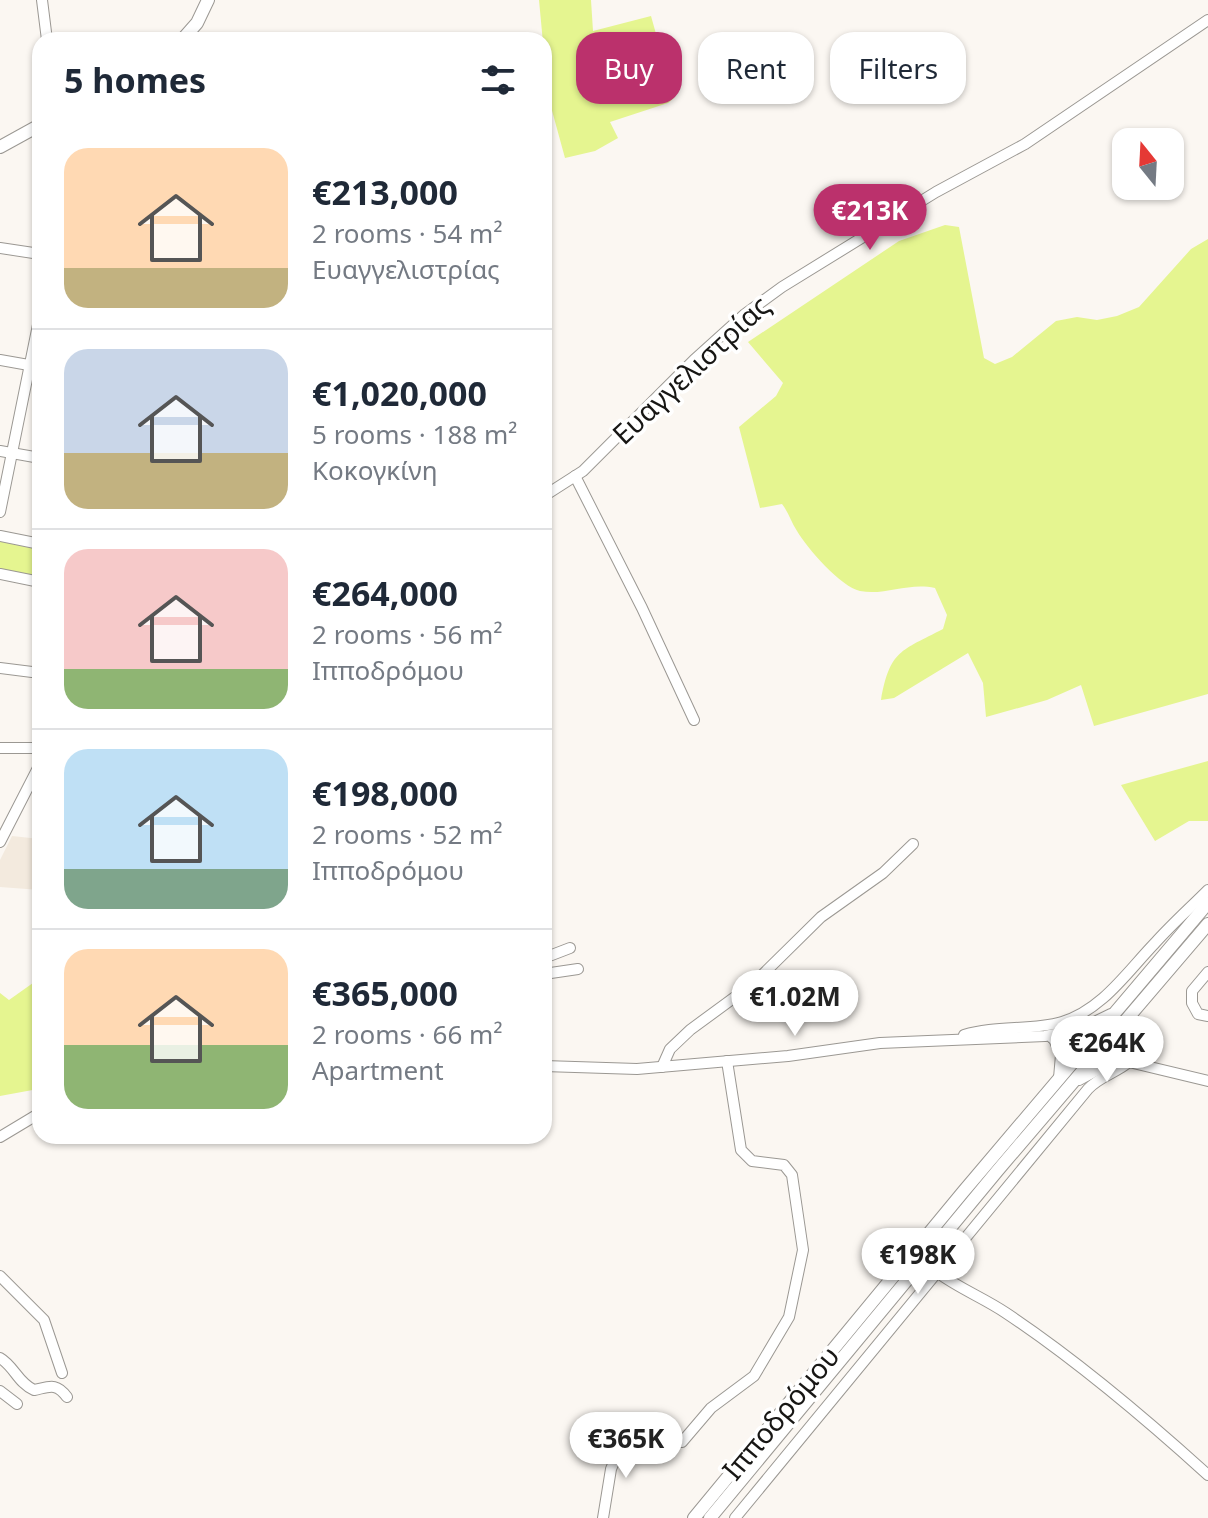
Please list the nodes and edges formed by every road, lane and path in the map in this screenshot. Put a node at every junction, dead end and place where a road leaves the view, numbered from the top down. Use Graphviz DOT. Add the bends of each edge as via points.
graph roads {
  1 [pos="42,0"];
  2 [pos="208,0"];
  3 [pos="1208,20"];
  4 [pos="46,32"];
  5 [pos="189,32"];
  6 [pos="32,129"];
  7 [pos="0,147"];
  8 [pos="0,248"];
  9 [pos="32,253"];
  10 [pos="0,360"];
  11 [pos="32,365"];
  12 [pos="32,377"];
  13 [pos="0,451"];
  14 [pos="12,453"];
  15 [pos="32,457"];
  16 [pos="575,476"];
  17 [pos="552,491"];
  18 [pos="0,512"];
  19 [pos="0,536"];
  20 [pos="32,542"];
  21 [pos="0,574"];
  22 [pos="32,580"];
  23 [pos="0,668"];
  24 [pos="32,672"];
  25 [pos="694,720"];
  26 [pos="0,748"];
  27 [pos="32,748"];
  28 [pos="32,780"];
  29 [pos="0,842"];
  30 [pos="913,844"];
  31 [pos="1208,890"];
  32 [pos="1208,903"];
  33 [pos="1208,924"];
  34 [pos="570,948"];
  35 [pos="552,955"];
  36 [pos="578,969"];
  37 [pos="1208,972"];
  38 [pos="552,973"];
  39 [pos="1119,1009"];
  40 [pos="1132,1014"];
  41 [pos="1208,1016"];
  42 [pos="1066,1033"];
  43 [pos="1049,1038"];
  44 [pos="947,1040"];
  45 [pos="1090,1043"];
  46 [pos="1104,1047"];
  47 [pos="1131,1059"];
  48 [pos="727,1061"];
  49 [pos="552,1066"];
  50 [pos="662,1067"];
  51 [pos="1058,1081"];
  52 [pos="1076,1081"];
  53 [pos="1208,1081"];
  54 [pos="32,1118"];
  55 [pos="0,1137"];
  56 [pos="937,1272"];
  57 [pos="0,1276"];
  58 [pos="0,1358"];
  59 [pos="62,1373"];
  60 [pos="0,1391"];
  61 [pos="67,1397"];
  62 [pos="17,1404"];
  63 [pos="1208,1475"];
  64 [pos="603,1518"];
  65 [pos="694,1518"];
  66 [pos="710,1518"];
  67 [pos="735,1518"];
  1 -- 4 [label="street"];
  2 -- 5 [label="main road"];
  3 -- 16 [label="street, Ευαγγελιστρίας" via="1025,144 936,192 770,296 694,360"];
  6 -- 7 [label="main road"];
  8 -- 9 [label="street"];
  10 -- 11 [label="street"];
  12 -- 14 [label="street"];
  13 -- 14 [label="street"];
  14 -- 15 [label="street"];
  14 -- 18 [label="street"];
  16 -- 17 [label="street, Ευαγγελιστρίας"];
  16 -- 25 [label="street"];
  19 -- 20 [label="street"];
  21 -- 22 [label="street"];
  23 -- 24 [label="street"];
  26 -- 27 [label="street"];
  28 -- 29 [label="street"];
  30 -- 50 [label="street" via="883,873 821,917 754,983 690,1030 670,1049"];
  31 -- 44 [label="street" via="1098,1004 1079,1017 981,1030"];
  32 -- 39 [label="main road, Ιπποδρόμου"];
  33 -- 40 [label="main road, Ιπποδρόμου"];
  34 -- 35 [label="street"];
  36 -- 38 [label="street"];
  37 -- 41 [label="street" via="1192,991 1192,1003 1198,1014"];
  39 -- 42 [label="street"];
  39 -- 45 [label="main road, Ιπποδρόμου"];
  40 -- 46 [label="main road, Ιπποδρόμου"];
  40 -- 47 [label="street" via="1126,1040"];
  42 -- 43 [label="street"];
  42 -- 45 [label="street"];
  43 -- 44 [label="street"];
  43 -- 45 [label="street"];
  43 -- 51 [label="street" via="1061,1055"];
  44 -- 48 [label="street"];
  45 -- 46 [label="street"];
  45 -- 51 [label="main road, Ιπποδρόμου"];
  46 -- 47 [label="street"];
  46 -- 52 [label="main road, Ιπποδρόμου"];
  47 -- 52 [label="street"];
  47 -- 53 [label="street"];
  47 -- 56 [label="street" via="1088,1089"];
  48 -- 50 [label="street"];
  48 -- 64 [label="street" via="741,1150 752,1161 784,1165 792,1175 803,1250 789,1317 754,1376 711,1408 682,1442 626,1434 611,1469"];
  49 -- 50 [label="street"];
  51 -- 65 [label="main road, Ιπποδρόμου"];
  52 -- 66 [label="main road, Ιπποδρόμου"];
  54 -- 55 [label="street"];
  56 -- 63 [label="street" via="1006,1312 1073,1361"];
  56 -- 67 [label="street"];
  57 -- 59 [label="street" via="44,1320"];
  58 -- 61 [label="street" via="27,1387 60,1387"];
  60 -- 62 [label="street"];
}
